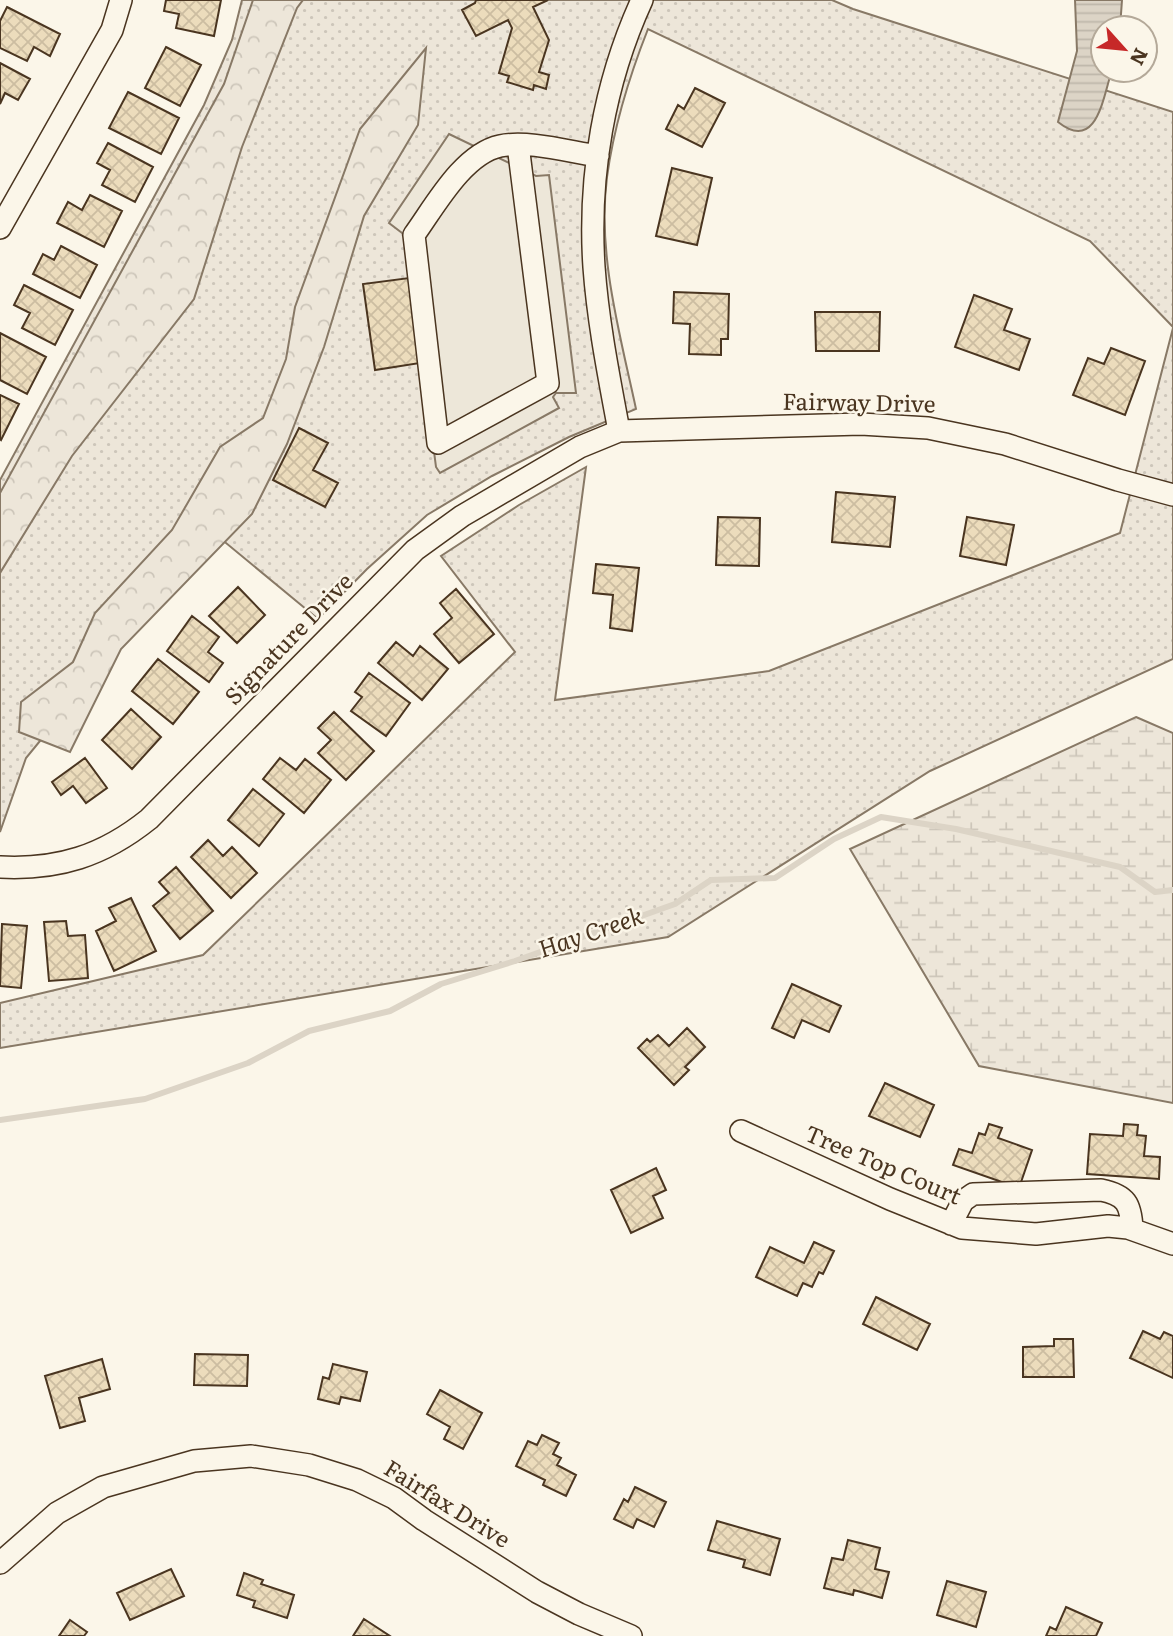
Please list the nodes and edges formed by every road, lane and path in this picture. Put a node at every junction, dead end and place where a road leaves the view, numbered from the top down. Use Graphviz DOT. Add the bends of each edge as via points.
graph roads {
  1 [pos="121,0"];
  2 [pos="642,0"];
  3 [pos="518,145"];
  4 [pos="598,156"];
  5 [pos="0,228"];
  6 [pos="619,431"];
  7 [pos="1173,495"];
  8 [pos="0,867"];
  9 [pos="741,1131"];
  10 [pos="951,1224"];
  11 [pos="1132,1229"];
  12 [pos="1173,1244"];
  13 [pos="0,1563"];
  14 [pos="631,1636"];
  1 -- 5 [label="street" via="112,30"];
  2 -- 4 [label="street" via="618,64"];
  3 -- 3 [label="street" via="490,149 461,170 414,235 438,443 548,383"];
  3 -- 4 [label="street"];
  4 -- 6 [label="street" via="594,266"];
  6 -- 7 [label="street, Fairway Drive" via="861,424 928,428 1005,443"];
  6 -- 8 [label="street, Signature Drive" via="580,447 462,516 415,550 131,834 70,862"];
  9 -- 10 [label="street, Tree Top Court"];
  10 -- 11 [label="street, Tree Top Court" via="1036,1234 1108,1226"];
  10 -- 11 [label="street" via="973,1194 1101,1190 1125,1200"];
  11 -- 12 [label="street, Tree Top Court"];
  13 -- 14 [label="street, Fairfax Drive" via="57,1513 103,1487 194,1461 251,1456 309,1465 357,1480 394,1498 537,1592"];
}
